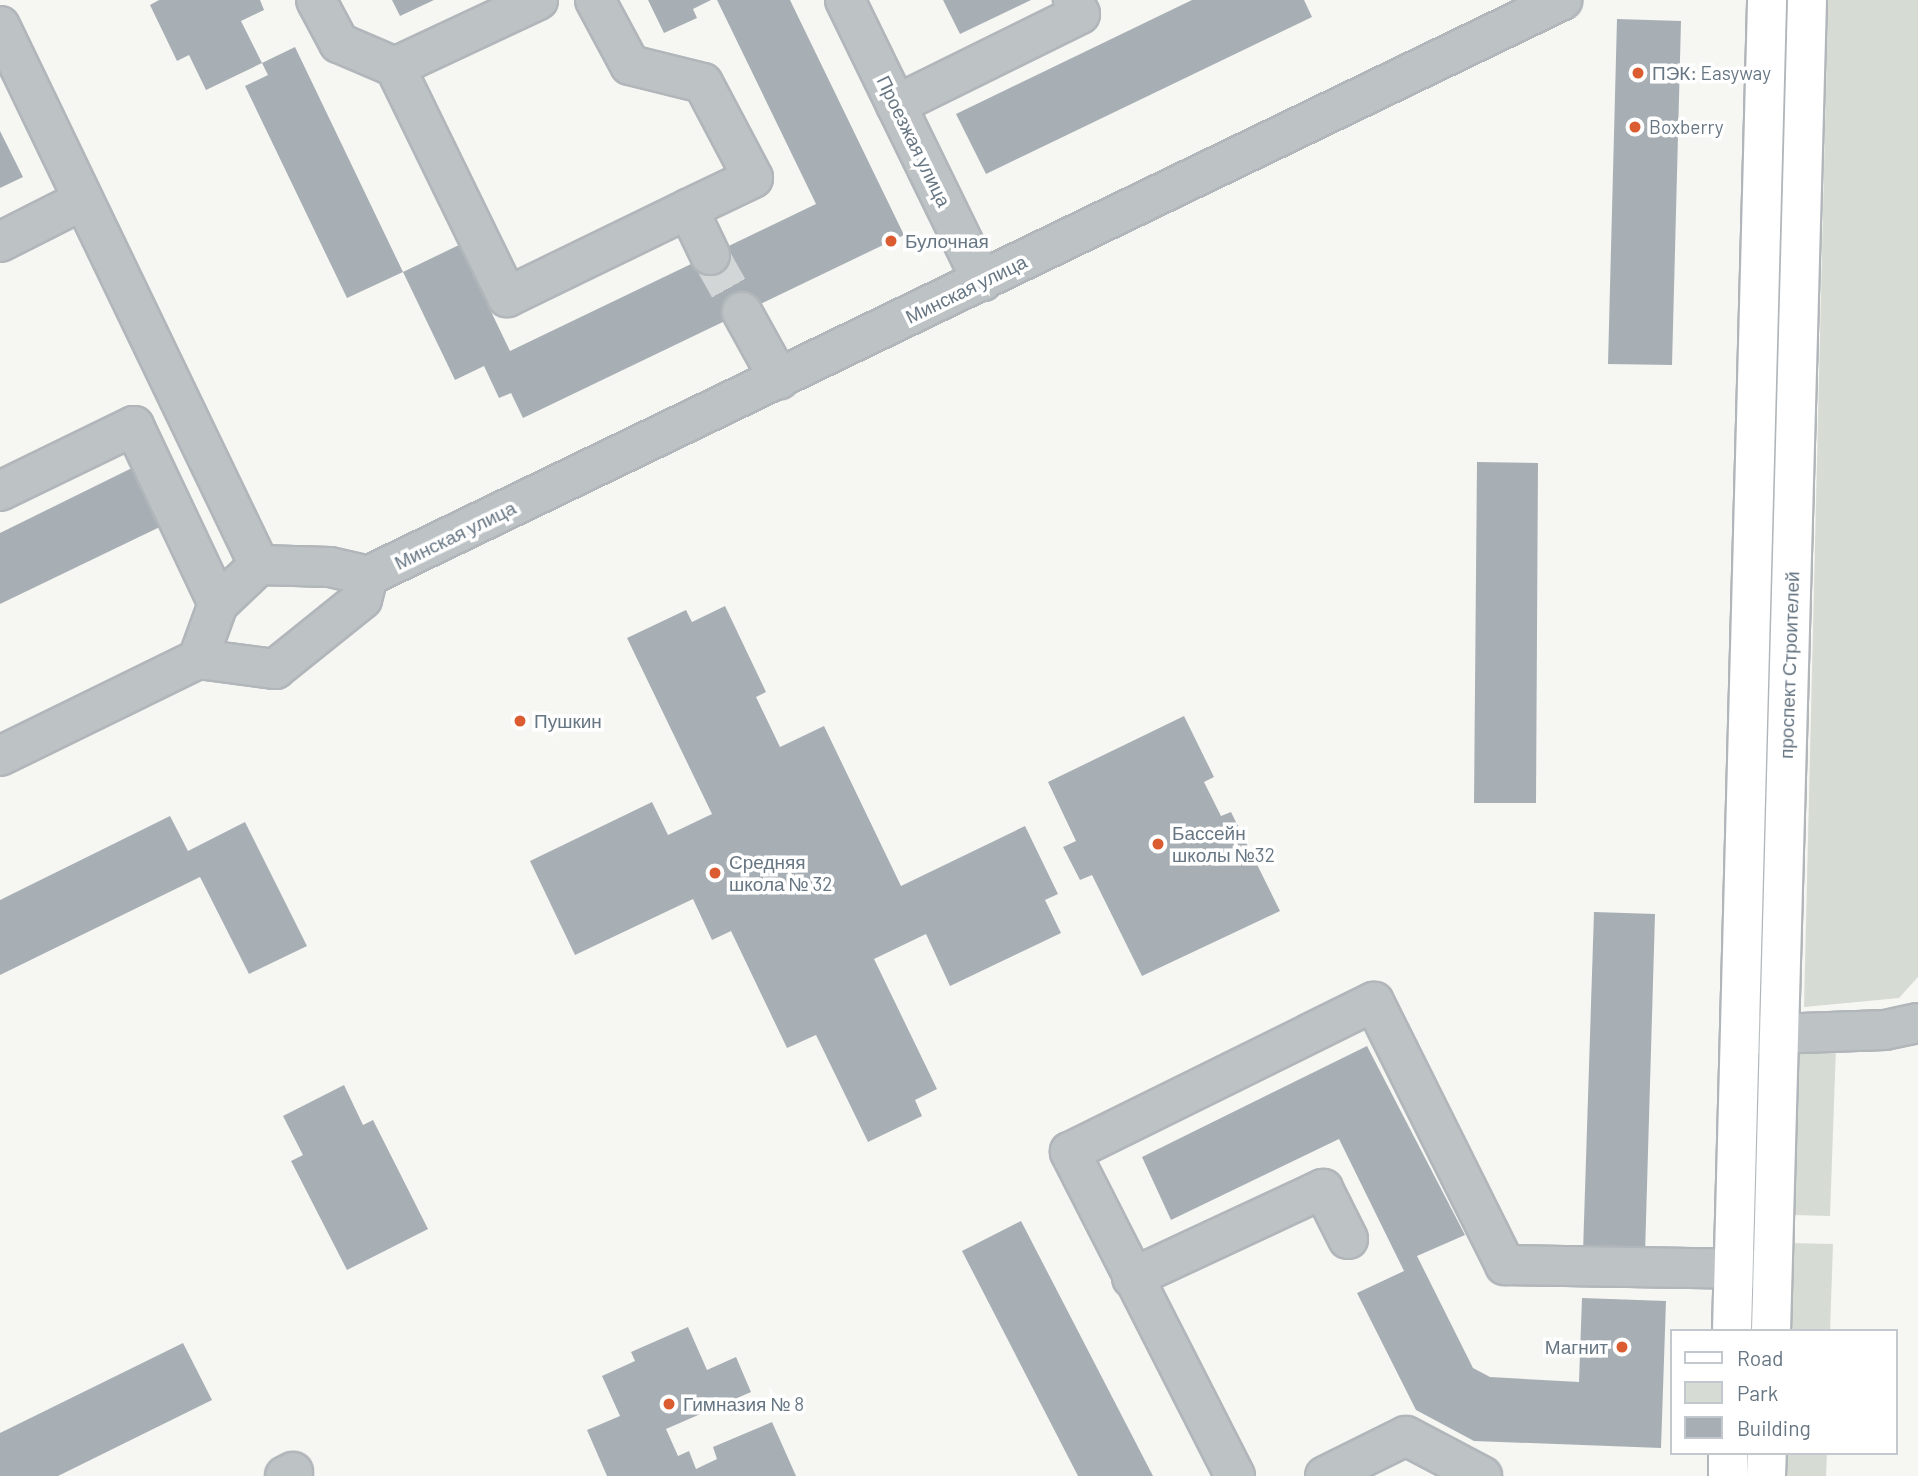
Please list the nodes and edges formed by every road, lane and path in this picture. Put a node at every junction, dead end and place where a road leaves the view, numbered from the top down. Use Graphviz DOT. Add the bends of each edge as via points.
graph roads {
  1 [pos="316,0"];
  2 [pos="538,0"];
  3 [pos="594,0"];
  4 [pos="845,0"];
  5 [pos="1073,0"];
  6 [pos="1562,0"];
  7 [pos="1768,0"];
  8 [pos="1807,0"];
  9 [pos="0,26"];
  10 [pos="395,67"];
  11 [pos="896,105"];
  12 [pos="83,200"];
  13 [pos="688,209"];
  14 [pos="0,242"];
  15 [pos="710,255"];
  16 [pos="982,281"];
  17 [pos="742,312"];
  18 [pos="779,379"];
  19 [pos="0,491"];
  20 [pos="259,565"];
  21 [pos="368,576"];
  22 [pos="219,604"];
  23 [pos="198,659"];
  24 [pos="0,756"];
  25 [pos="1918,1023"];
  26 [pos="1739,1034"];
  27 [pos="1779,1035"];
  28 [pos="1348,1239"];
  29 [pos="1733,1268"];
  30 [pos="1772,1269"];
  31 [pos="1132,1278"];
  32 [pos="1732,1329"];
  33 [pos="1770,1329"];
  34 [pos="1728,1455"];
  35 [pos="1767,1455"];
  36 [pos="1234,1476"];
  37 [pos="1325,1476"];
  38 [pos="1482,1476"];
  39 [pos="1728,1476"];
  40 [pos="1766,1476"];
  1 -- 10 [label="street" via="339,43"];
  2 -- 10 [label="street"];
  3 -- 13 [label="street" via="629,65 703,83 752,178"];
  4 -- 11 [label="street, Проезжая улица"];
  5 -- 11 [label="street" via="1080,14"];
  6 -- 16 [label="street, Минская улица"];
  7 -- 26 [label="main road, проспект Строителей"];
  8 -- 27 [label="main road, проспект Строителей"];
  9 -- 12 [label="street"];
  10 -- 13 [label="street" via="507,297"];
  11 -- 16 [label="street, Проезжая улица"];
  12 -- 14 [label="street"];
  12 -- 20 [label="street"];
  13 -- 15 [label="street"];
  16 -- 18 [label="street, Минская улица"];
  17 -- 18 [label="street"];
  18 -- 21 [label="street, Минская улица"];
  19 -- 22 [label="street" via="134,426"];
  20 -- 21 [label="street" via="330,567"];
  20 -- 22 [label="street"];
  21 -- 23 [label="street" via="362,599 275,669"];
  22 -- 23 [label="street"];
  23 -- 24 [label="street"];
  25 -- 27 [label="street" via="1885,1030"];
  26 -- 27 [label="street"];
  26 -- 29 [label="main road, проспект Строителей"];
  27 -- 30 [label="main road, проспект Строителей"];
  28 -- 31 [label="street" via="1322,1189"];
  29 -- 30 [label="street"];
  29 -- 31 [label="street" via="1505,1265 1374,1002 1070,1152"];
  29 -- 32 [label="main road, проспект Строителей"];
  30 -- 33 [label="main road, проспект Строителей"];
  31 -- 36 [label="street"];
  34 -- 39 [label="main road"];
  35 -- 40 [label="main road"];
  37 -- 38 [label="street" via="1406,1436"];
}
